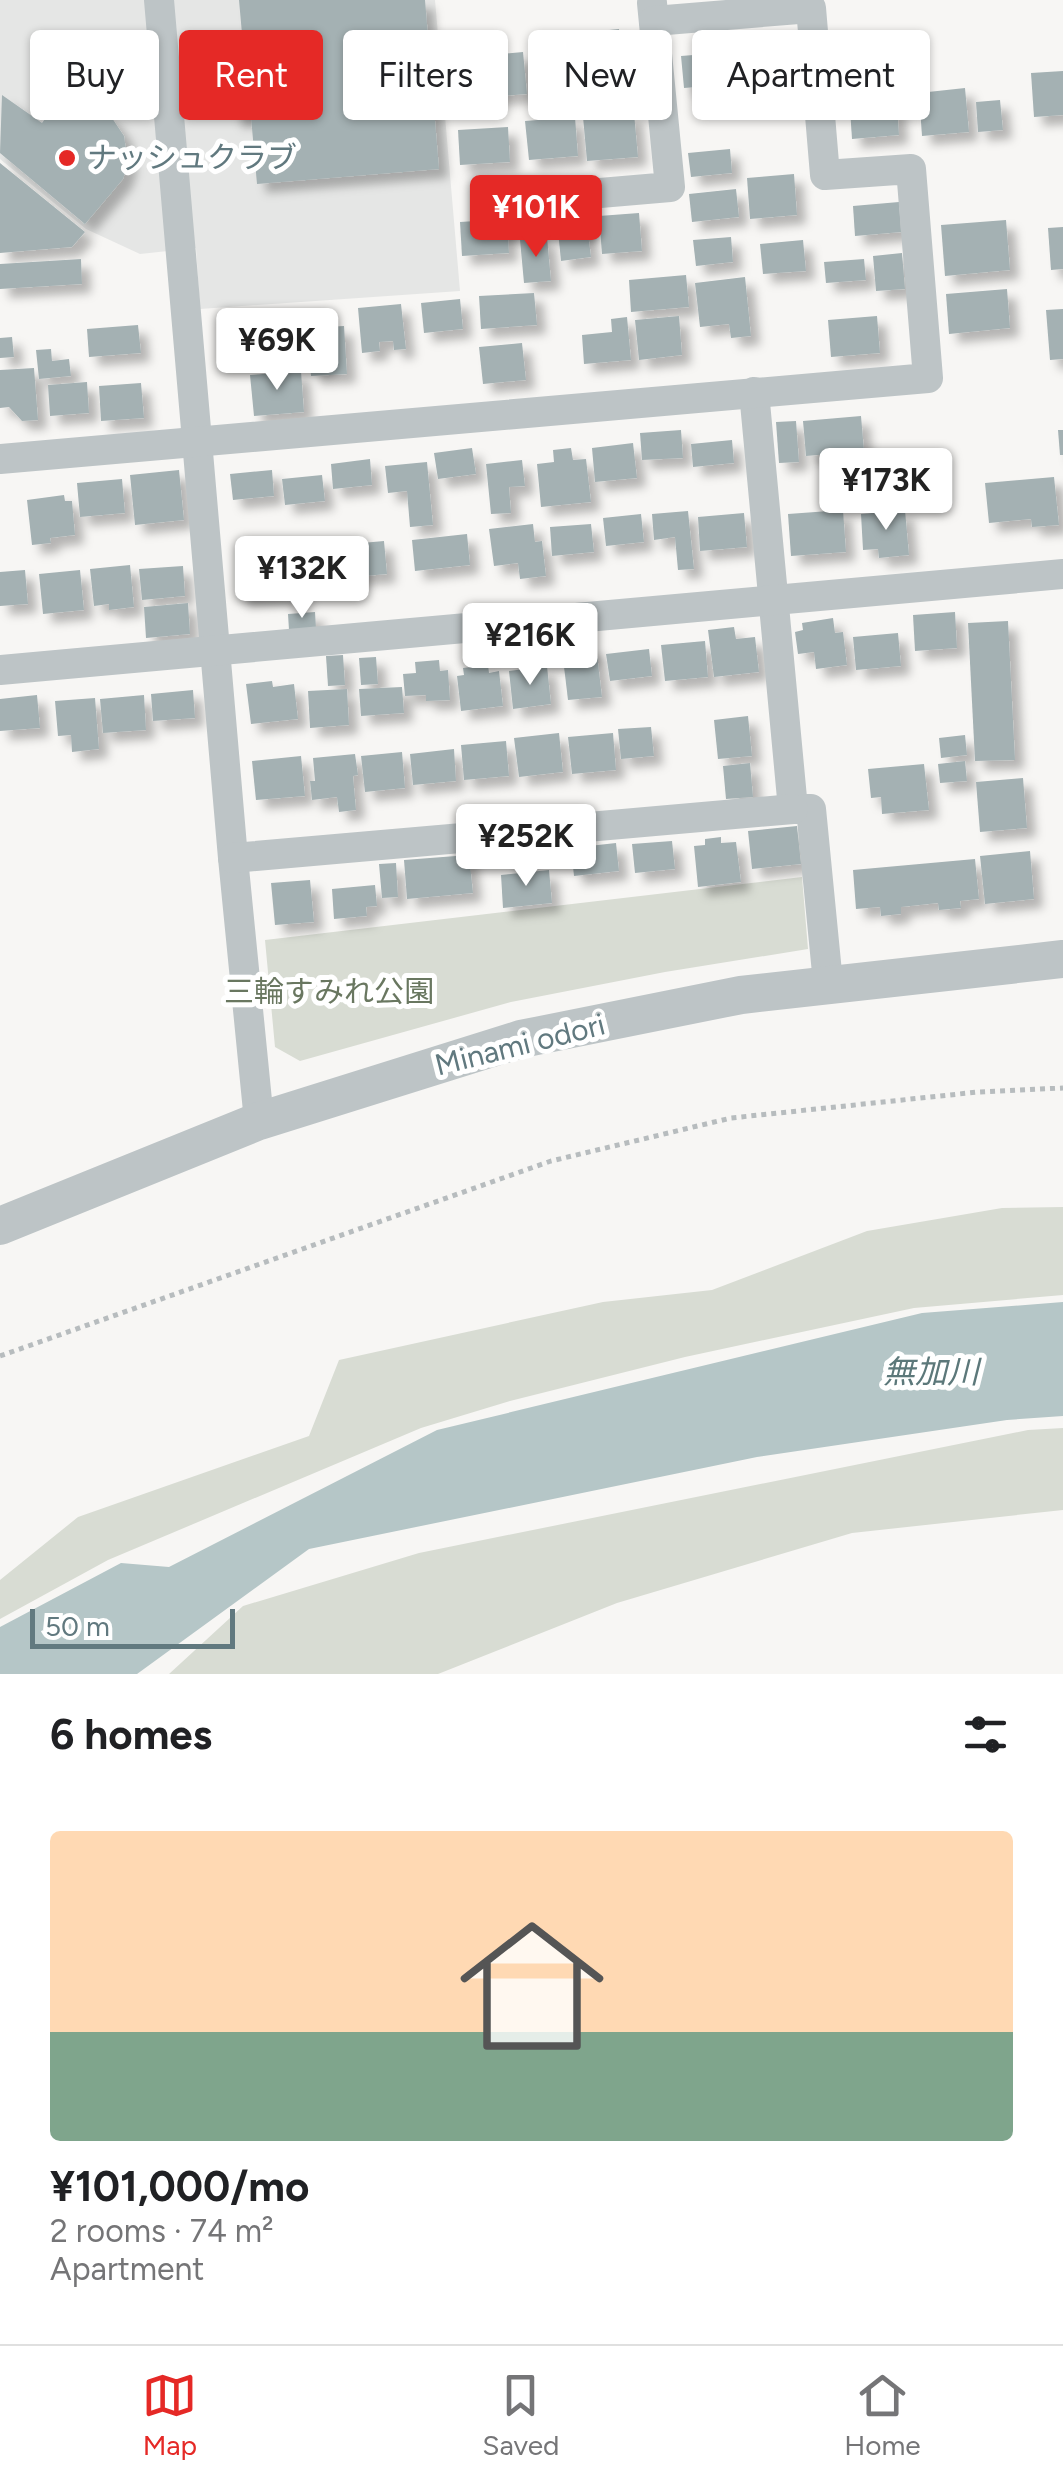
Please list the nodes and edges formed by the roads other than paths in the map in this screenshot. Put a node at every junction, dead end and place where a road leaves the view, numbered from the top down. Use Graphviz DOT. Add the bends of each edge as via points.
graph roads {
  1 [pos="159,0"];
  2 [pos="653,10"];
  3 [pos="530,199"];
  4 [pos="754,392"];
  5 [pos="197,442"];
  6 [pos="0,459"];
  7 [pos="1063,574"];
  8 [pos="771,600"];
  9 [pos="217,652"];
  10 [pos="0,670"];
  11 [pos="792,809"];
  12 [pos="233,858"];
  13 [pos="1063,959"];
  14 [pos="828,983"];
  15 [pos="259,1120"];
  16 [pos="0,1226"];
  1 -- 5 [label="street"];
  2 -- 3 [label="street" via="670,187"];
  2 -- 4 [label="street" via="812,8 825,176 911,168 928,378"];
  4 -- 5 [label="street"];
  4 -- 8 [label="street"];
  5 -- 6 [label="street"];
  5 -- 9 [label="street"];
  7 -- 8 [label="street"];
  8 -- 9 [label="street"];
  8 -- 11 [label="street"];
  9 -- 10 [label="street"];
  9 -- 12 [label="street"];
  11 -- 12 [label="street"];
  11 -- 14 [label="street" via="812,808"];
  12 -- 15 [label="street"];
  13 -- 14 [label="street, Minami odori"];
  14 -- 15 [label="street, Minami odori" via="521,1039"];
  15 -- 16 [label="street, Minami odori"];
}
